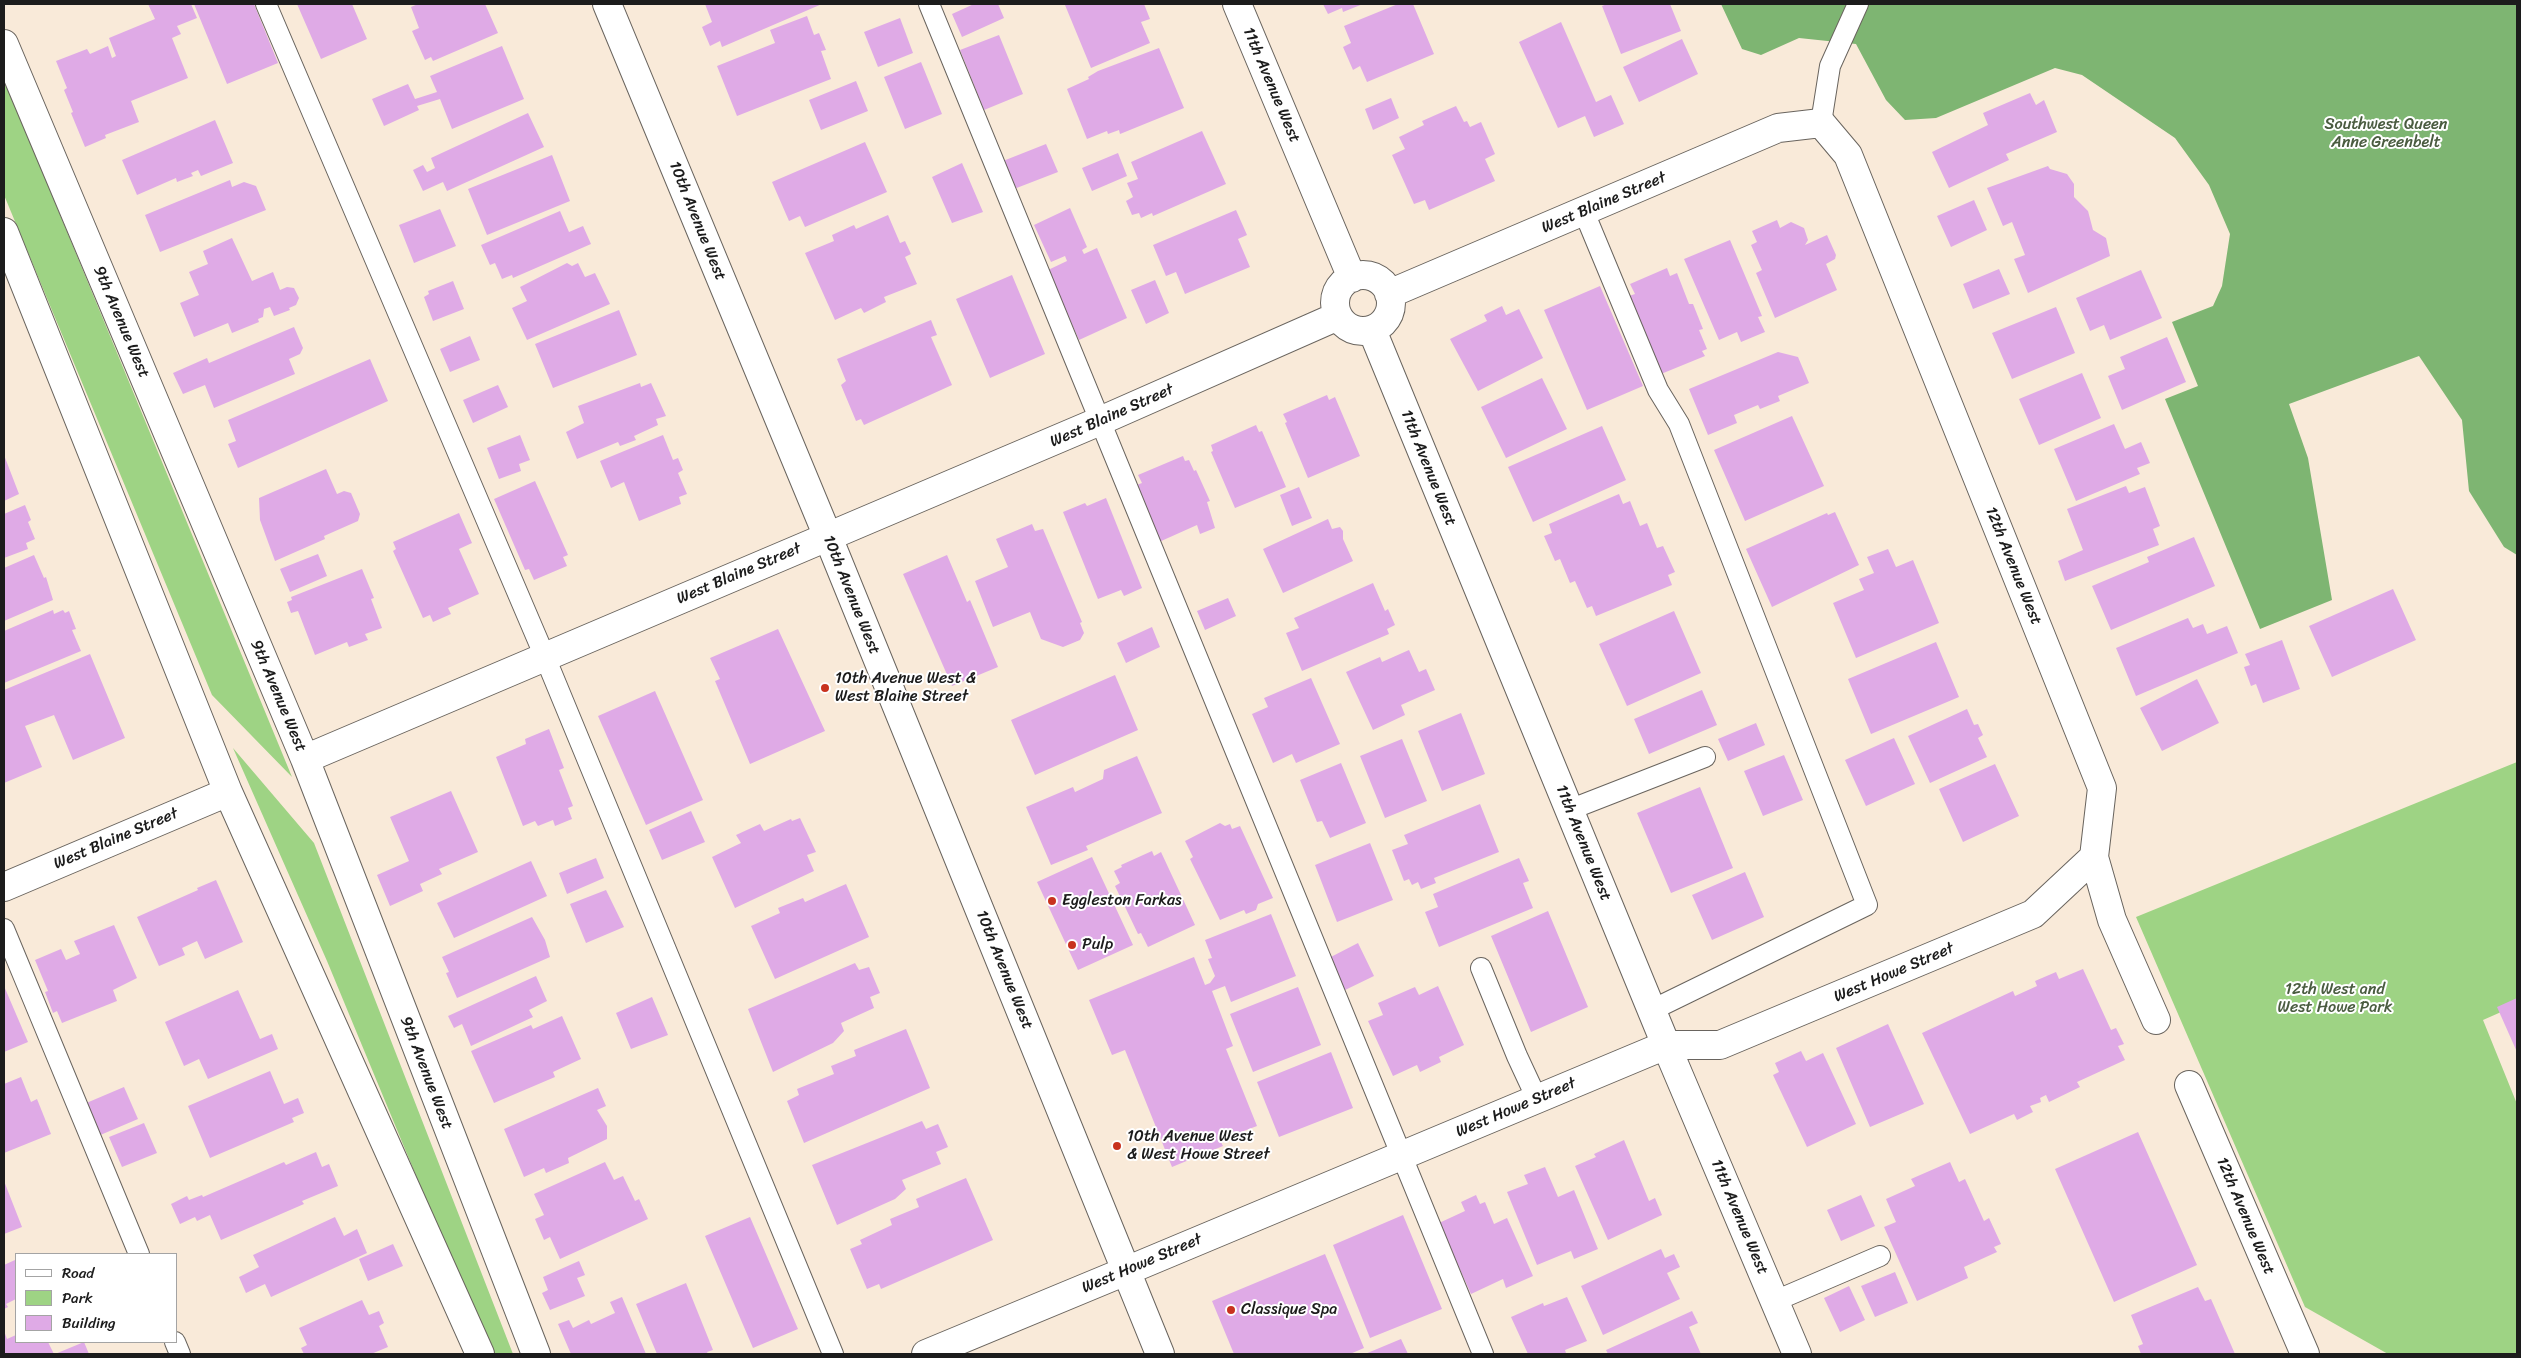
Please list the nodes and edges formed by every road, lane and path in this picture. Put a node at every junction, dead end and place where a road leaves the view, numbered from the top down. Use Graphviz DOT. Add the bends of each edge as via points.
graph roads {
  1 [pos="266,4"];
  2 [pos="607,4"];
  3 [pos="929,4"];
  4 [pos="1237,4"];
  5 [pos="1858,4"];
  6 [pos="4,44"];
  7 [pos="1822,123"];
  8 [pos="1584,212"];
  9 [pos="4,232"];
  10 [pos="1352,278"];
  11 [pos="1389,294"];
  12 [pos="1338,316"];
  13 [pos="1372,330"];
  14 [pos="1100,421"];
  15 [pos="828,537"];
  16 [pos="545,657"];
  17 [pos="1705,756"];
  18 [pos="305,759"];
  19 [pos="228,792"];
  20 [pos="1569,810"];
  21 [pos="2094,857"];
  22 [pos="4,887"];
  23 [pos="4,929"];
  24 [pos="1480,968"];
  25 [pos="1652,1010"];
  26 [pos="2156,1020"];
  27 [pos="1666,1045"];
  28 [pos="2188,1084"];
  29 [pos="1537,1099"];
  30 [pos="1401,1156"];
  31 [pos="139,1253"];
  32 [pos="1880,1256"];
  33 [pos="1126,1271"];
  34 [pos="1775,1301"];
  35 [pos="2310,1352"];
  36 [pos="480,1354"];
  37 [pos="536,1354"];
  38 [pos="833,1354"];
  39 [pos="926,1354"];
  40 [pos="1160,1354"];
  41 [pos="1484,1354"];
  42 [pos="1797,1354"];
  1 -- 16 [label="lane"];
  2 -- 15 [label="street, 10th Avenue West"];
  3 -- 14 [label="lane"];
  4 -- 10 [label="street, 11th Avenue West"];
  5 -- 7 [label="lane" via="1830,66"];
  6 -- 18 [label="street, 9th Avenue West"];
  7 -- 8 [label="street, West Blaine Street" via="1778,128"];
  7 -- 21 [label="street, 12th Avenue West" via="1848,155 2102,788"];
  8 -- 11 [label="street, West Blaine Street"];
  8 -- 25 [label="lane" via="1658,390 1679,424 1867,905"];
  9 -- 19 [label="street"];
  10 -- 11 [label="street" via="1374,277 1382,282"];
  10 -- 12 [label="street" via="1336,293"];
  11 -- 13 [label="street" via="1389,316"];
  12 -- 13 [label="street" via="1347,327 1356,331"];
  12 -- 14 [label="street, West Blaine Street"];
  13 -- 20 [label="street, 11th Avenue West"];
  14 -- 15 [label="street, West Blaine Street"];
  14 -- 30 [label="lane"];
  15 -- 16 [label="street, West Blaine Street"];
  15 -- 33 [label="street, 10th Avenue West"];
  16 -- 18 [label="street, West Blaine Street"];
  16 -- 38 [label="lane"];
  17 -- 20 [label="lane"];
  18 -- 37 [label="street, 9th Avenue West"];
  19 -- 22 [label="street, West Blaine Street"];
  19 -- 36 [label="street"];
  20 -- 25 [label="street, 11th Avenue West"];
  21 -- 26 [label="street, 12th Avenue West" via="2112,920"];
  21 -- 27 [label="street, West Howe Street" via="2032,914 1720,1045"];
  23 -- 31 [label="lane"];
  24 -- 29 [label="lane"];
  25 -- 27 [label="street, 11th Avenue West"];
  27 -- 29 [label="street, West Howe Street"];
  27 -- 34 [label="street, 11th Avenue West"];
  28 -- 35 [label="street, 12th Avenue West"];
  29 -- 30 [label="street, West Howe Street"];
  30 -- 33 [label="street, West Howe Street"];
  30 -- 41 [label="lane"];
  32 -- 34 [label="lane"];
  33 -- 39 [label="street, West Howe Street"];
  33 -- 40 [label="street, 10th Avenue West"];
  34 -- 42 [label="street, 11th Avenue West"];
}
